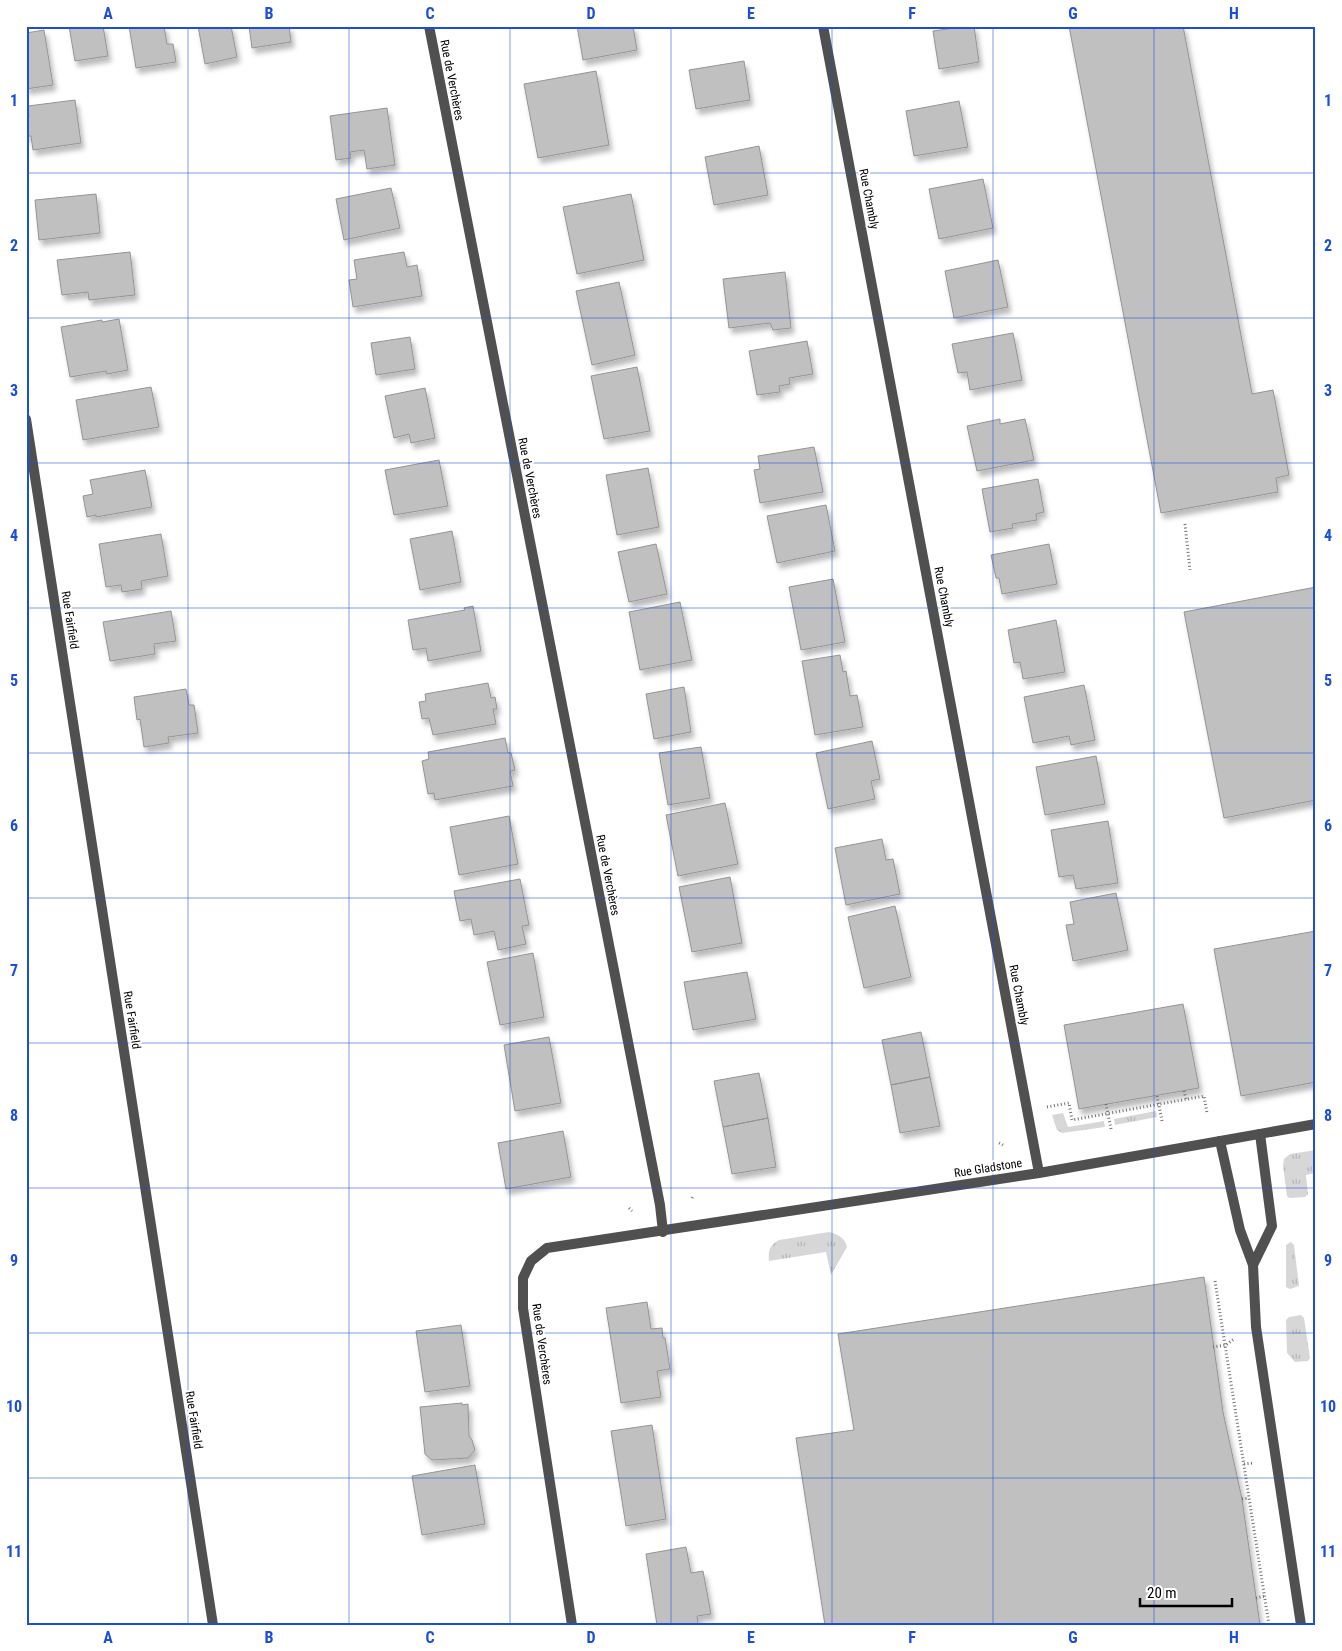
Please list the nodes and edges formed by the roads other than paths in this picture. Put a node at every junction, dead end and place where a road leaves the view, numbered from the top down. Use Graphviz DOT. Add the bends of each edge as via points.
graph roads {
  1 [pos="429,26"];
  2 [pos="823,26"];
  3 [pos="26,419"];
  4 [pos="1316,1124"];
  5 [pos="1260,1134"];
  6 [pos="1220,1141"];
  7 [pos="1039,1173"];
  8 [pos="663,1232"];
  9 [pos="1253,1265"];
  10 [pos="213,1625"];
  11 [pos="572,1625"];
  12 [pos="1301,1625"];
  1 -- 8 [label="street, Rue de Verchères"];
  2 -- 7 [label="street, Rue Chambly"];
  3 -- 10 [label="street, Rue Fairfield"];
  4 -- 5 [label="street, Rue Gladstone"];
  5 -- 6 [label="street, Rue Gladstone"];
  5 -- 9 [label="street" via="1272,1226"];
  6 -- 7 [label="street, Rue Gladstone"];
  6 -- 9 [label="street" via="1240,1230"];
  7 -- 8 [label="street, Rue Gladstone"];
  8 -- 11 [label="street, Rue de Verchères" via="547,1248 531,1261 523,1278 523,1308"];
  9 -- 12 [label="street" via="1257,1333"];
}
